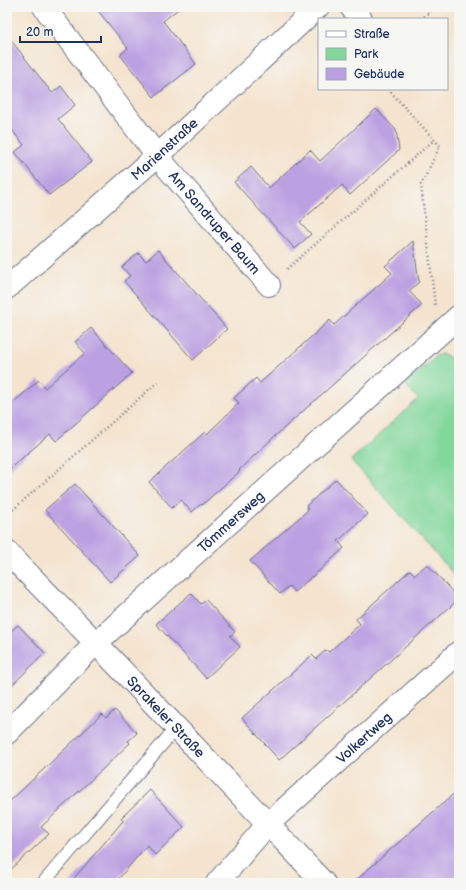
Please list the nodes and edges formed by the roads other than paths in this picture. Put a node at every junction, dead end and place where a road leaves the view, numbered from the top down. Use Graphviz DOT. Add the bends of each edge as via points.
graph roads {
  1 [pos="44,7"];
  2 [pos="318,7"];
  3 [pos="351,7"];
  4 [pos="360,18"];
  5 [pos="157,156"];
  6 [pos="269,285"];
  7 [pos="7,288"];
  8 [pos="459,316"];
  9 [pos="10,561"];
  10 [pos="96,643"];
  11 [pos="459,652"];
  12 [pos="176,728"];
  13 [pos="7,733"];
  14 [pos="268,824"];
  15 [pos="43,883"];
  16 [pos="217,883"];
  17 [pos="324,883"];
  1 -- 5 [label="street, Am Sandruper Baum"];
  2 -- 5 [label="street, Marienstraße"];
  3 -- 4 [label="street"];
  5 -- 6 [label="street, Am Sandruper Baum"];
  5 -- 7 [label="street, Marienstraße"];
  8 -- 10 [label="street, Tömmersweg"];
  9 -- 10 [label="street, Sprakeler Straße"];
  10 -- 12 [label="street, Sprakeler Straße"];
  10 -- 13 [label="street, Tömmersweg"];
  11 -- 14 [label="street, Volkertweg"];
  12 -- 14 [label="street, Sprakeler Straße"];
  12 -- 15 [label="lane"];
  14 -- 16 [label="street, Volkertweg"];
  14 -- 17 [label="street, Sprakeler Straße"];
}
